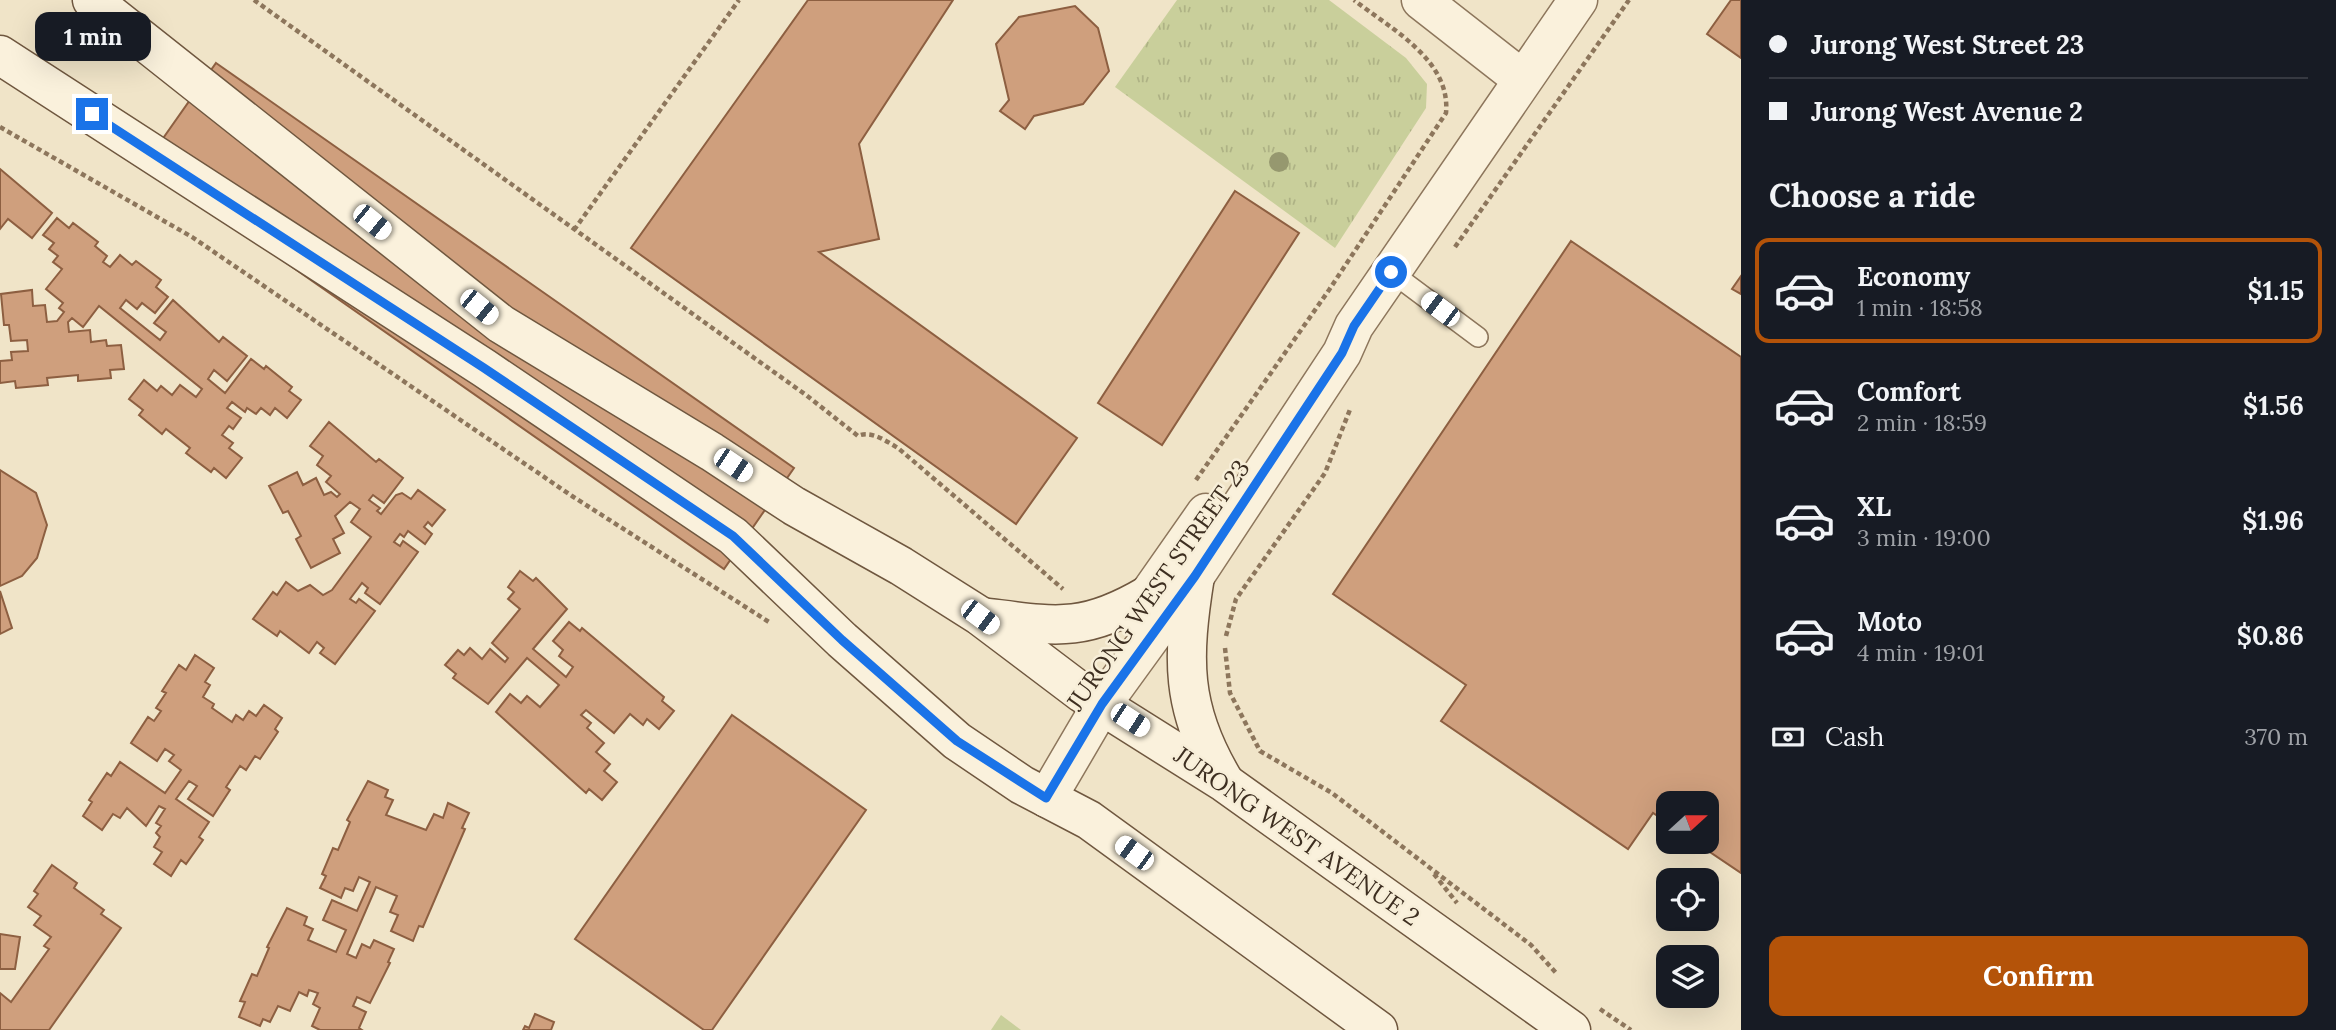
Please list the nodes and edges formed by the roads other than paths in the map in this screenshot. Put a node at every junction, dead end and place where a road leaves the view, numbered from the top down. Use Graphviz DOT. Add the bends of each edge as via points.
graph roads {
  1 [pos="92,0"];
  2 [pos="1421,0"];
  3 [pos="1578,0"];
  4 [pos="0,55"];
  5 [pos="1522,79"];
  6 [pos="1391,272"];
  7 [pos="1354,326"];
  8 [pos="1478,337"];
  9 [pos="1195,576"];
  10 [pos="1148,595"];
  11 [pos="980,617"];
  12 [pos="1092,698"];
  13 [pos="1226,783"];
  14 [pos="1034,791"];
  15 [pos="1581,1016"];
  16 [pos="1378,1030"];
  1 -- 11 [label="main road, JURONG WEST AVENUE 2" via="501,324"];
  2 -- 5 [label="main road"];
  3 -- 5 [label="main road, JURONG WEST STREET 23"];
  4 -- 14 [label="main road" via="472,360 733,536 957,741"];
  5 -- 6 [label="main road, JURONG WEST STREET 23"];
  6 -- 7 [label="main road, JURONG WEST STREET 23"];
  6 -- 8 [label="lane"];
  7 -- 9 [label="main road, JURONG WEST STREET 23" via="1342,353"];
  7 -- 10 [label="main road, JURONG WEST STREET 23" via="1326,346"];
  9 -- 12 [label="main road, JURONG WEST STREET 23"];
  9 -- 13 [label="main road" via="1185,637 1188,693 1207,752"];
  10 -- 11 [label="main road" via="1119,612 1084,624"];
  10 -- 12 [label="main road, JURONG WEST STREET 23"];
  11 -- 12 [label="main road, JURONG WEST AVENUE 2"];
  12 -- 13 [label="main road, JURONG WEST AVENUE 2"];
  12 -- 14 [label="main road, JURONG WEST STREET 23"];
  13 -- 15 [label="main road, JURONG WEST AVENUE 2"];
  14 -- 16 [label="main road" via="1089,820"];
}
